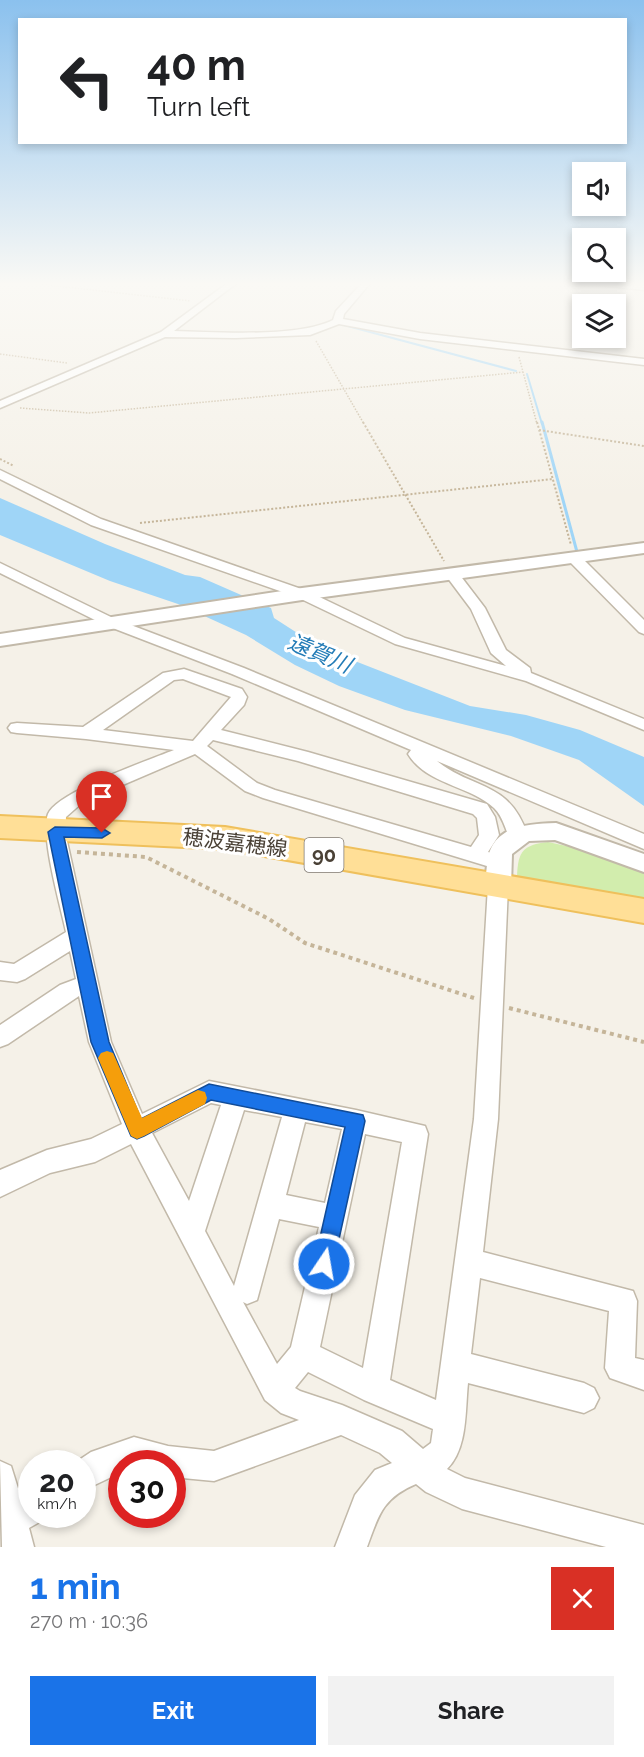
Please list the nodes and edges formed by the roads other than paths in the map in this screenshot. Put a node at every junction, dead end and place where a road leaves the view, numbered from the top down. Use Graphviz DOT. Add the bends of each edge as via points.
graph roads {
  1 [pos="118,354"];
  2 [pos="577,354"];
  3 [pos="644,362"];
  4 [pos="0,405"];
  5 [pos="0,474"];
  6 [pos="644,548"];
  7 [pos="574,558"];
  8 [pos="0,567"];
  9 [pos="451,573"];
  10 [pos="295,595"];
  11 [pos="118,621"];
  12 [pos="644,629"];
  13 [pos="0,640"];
  14 [pos="532,678"];
  15 [pos="644,725"];
  16 [pos="17,728"];
  17 [pos="86,733"];
  18 [pos="209,733"];
  19 [pos="402,741"];
  20 [pos="197,747"];
  21 [pos="0,828"];
  22 [pos="519,836"];
  23 [pos="57,841"];
  24 [pos="644,842"];
  25 [pos="476,856"];
  26 [pos="644,863"];
  27 [pos="499,874"];
  28 [pos="644,911"];
  29 [pos="78,936"];
  30 [pos="6,976"];
  31 [pos="88,984"];
  32 [pos="0,1037"];
  33 [pos="236,1097"];
  34 [pos="296,1109"];
  35 [pos="356,1121"];
  36 [pos="137,1130"];
  37 [pos="0,1185"];
  38 [pos="270,1204"];
  39 [pos="334,1218"];
  40 [pos="190,1233"];
  41 [pos="469,1262"];
  42 [pos="247,1290"];
  43 [pos="304,1354"];
  44 [pos="456,1365"];
  45 [pos="644,1375"];
  46 [pos="275,1390"];
  47 [pos="375,1390"];
  48 [pos="584,1398"];
  49 [pos="342,1420"];
  50 [pos="449,1421"];
  51 [pos="418,1466"];
  52 [pos="96,1467"];
  53 [pos="0,1477"];
  54 [pos="18,1518"];
  55 [pos="644,1541"];
  56 [pos="351,1547"];
  1 -- 4 [label="street"];
  2 -- 3 [label="street"];
  5 -- 10 [label="street" via="96,522"];
  6 -- 7 [label="street"];
  7 -- 9 [label="street"];
  7 -- 12 [label="street"];
  8 -- 11 [label="street" via="38,588"];
  9 -- 10 [label="street"];
  9 -- 14 [label="street" via="478,609 500,652"];
  10 -- 11 [label="street"];
  10 -- 14 [label="street" via="400,641"];
  11 -- 13 [label="street"];
  11 -- 19 [label="street"];
  14 -- 15 [label="street"];
  16 -- 17 [label="street"];
  17 -- 18 [label="street" via="177,674 239,697"];
  17 -- 20 [label="street"];
  18 -- 20 [label="street"];
  18 -- 25 [label="street" via="480,809 489,835"];
  19 -- 22 [label="street" via="440,773 493,796 513,818"];
  19 -- 24 [label="street"];
  20 -- 23 [label="street" via="76,798 57,815"];
  20 -- 25 [label="street" via="251,787"];
  21 -- 23 [label="main road, 穂波嘉穂線 / 90"];
  22 -- 26 [label="street" via="556,831"];
  22 -- 27 [label="street" via="500,852"];
  23 -- 27 [label="main road, 穂波嘉穂線 / 90" via="225,838"];
  23 -- 29 [label="street"];
  25 -- 27 [label="street"];
  27 -- 28 [label="main road, 穂波嘉穂線 / 90"];
  27 -- 41 [label="street" via="486,1119"];
  29 -- 30 [label="street"];
  29 -- 31 [label="street"];
  31 -- 32 [label="street" via="68,991"];
  31 -- 36 [label="street" via="100,1042"];
  33 -- 34 [label="street"];
  33 -- 36 [label="street" via="209,1092"];
  33 -- 40 [label="street"];
  34 -- 35 [label="street"];
  34 -- 38 [label="street"];
  35 -- 39 [label="street"];
  35 -- 47 [label="street" via="416,1134"];
  36 -- 37 [label="street" via="95,1150 47,1162"];
  36 -- 40 [label="street"];
  38 -- 39 [label="street"];
  38 -- 42 [label="street"];
  39 -- 43 [label="street"];
  40 -- 46 [label="street"];
  41 -- 44 [label="street"];
  41 -- 45 [label="street" via="623,1301 620,1368"];
  43 -- 46 [label="street"];
  43 -- 47 [label="street"];
  44 -- 48 [label="street"];
  44 -- 50 [label="street"];
  46 -- 49 [label="street" via="291,1403"];
  47 -- 50 [label="street"];
  49 -- 51 [label="street" via="391,1442"];
  49 -- 52 [label="street" via="213,1466 134,1452"];
  50 -- 51 [label="street" via="445,1450 435,1460"];
  51 -- 55 [label="street" via="462,1493"];
  51 -- 56 [label="street" via="386,1481 366,1506"];
  53 -- 54 [label="street"];
}
